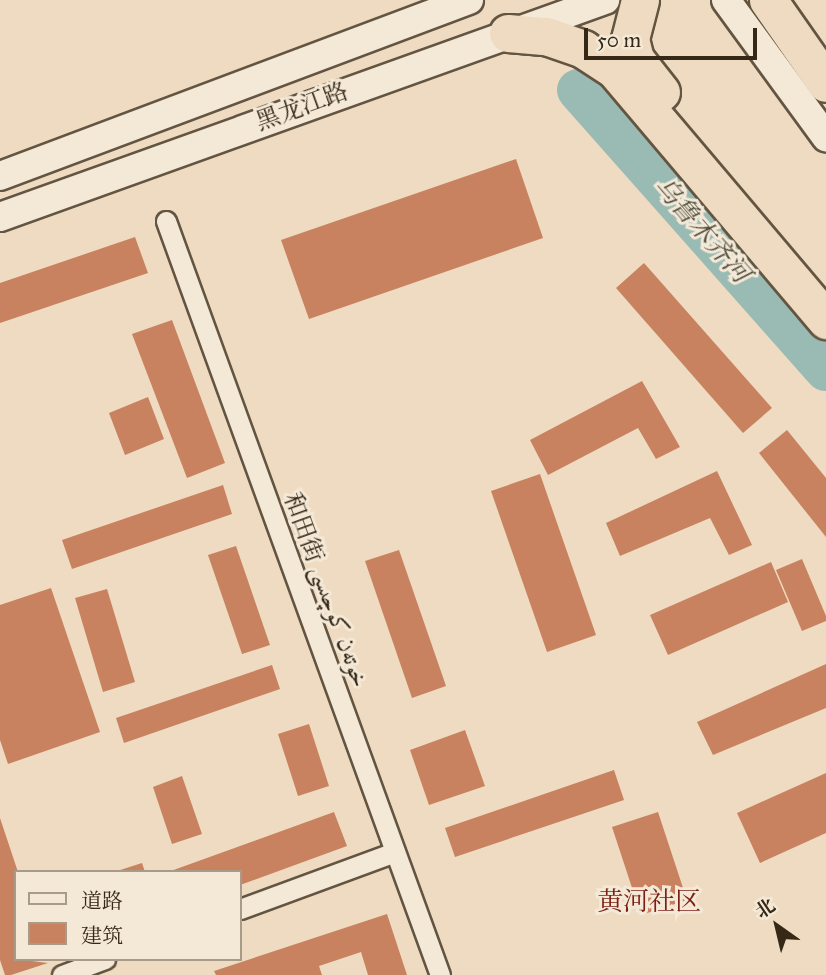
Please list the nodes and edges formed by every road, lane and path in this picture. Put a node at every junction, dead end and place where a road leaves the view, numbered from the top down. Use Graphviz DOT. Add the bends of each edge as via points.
graph roads {
  1 [pos="469,0"];
  2 [pos="605,0"];
  3 [pos="640,0"];
  4 [pos="726,0"];
  5 [pos="768,0"];
  6 [pos="508,33"];
  7 [pos="826,83"];
  8 [pos="826,137"];
  9 [pos="0,176"];
  10 [pos="0,217"];
  11 [pos="166,221"];
  12 [pos="826,293"];
  13 [pos="826,320"];
  14 [pos="395,852"];
  15 [pos="242,908"];
  16 [pos="100,961"];
  17 [pos="62,975"];
  18 [pos="440,975"];
  1 -- 9 [label="main road, 黑龙江路"];
  2 -- 6 [label="main road, 黑龙江路"];
  3 -- 12 [label="highway" via="630,39 635,59"];
  4 -- 8 [label="main road"];
  5 -- 7 [label="highway"];
  6 -- 10 [label="main road, 黑龙江路"];
  6 -- 13 [label="highway" via="547,36 583,49 614,69"];
  11 -- 14 [label="street, 和田街 خوتەن كوچىسى"];
  14 -- 15 [label="street"];
  14 -- 18 [label="street, 和田街 خوتەن كوچىسى"];
  16 -- 17 [label="street"];
}
